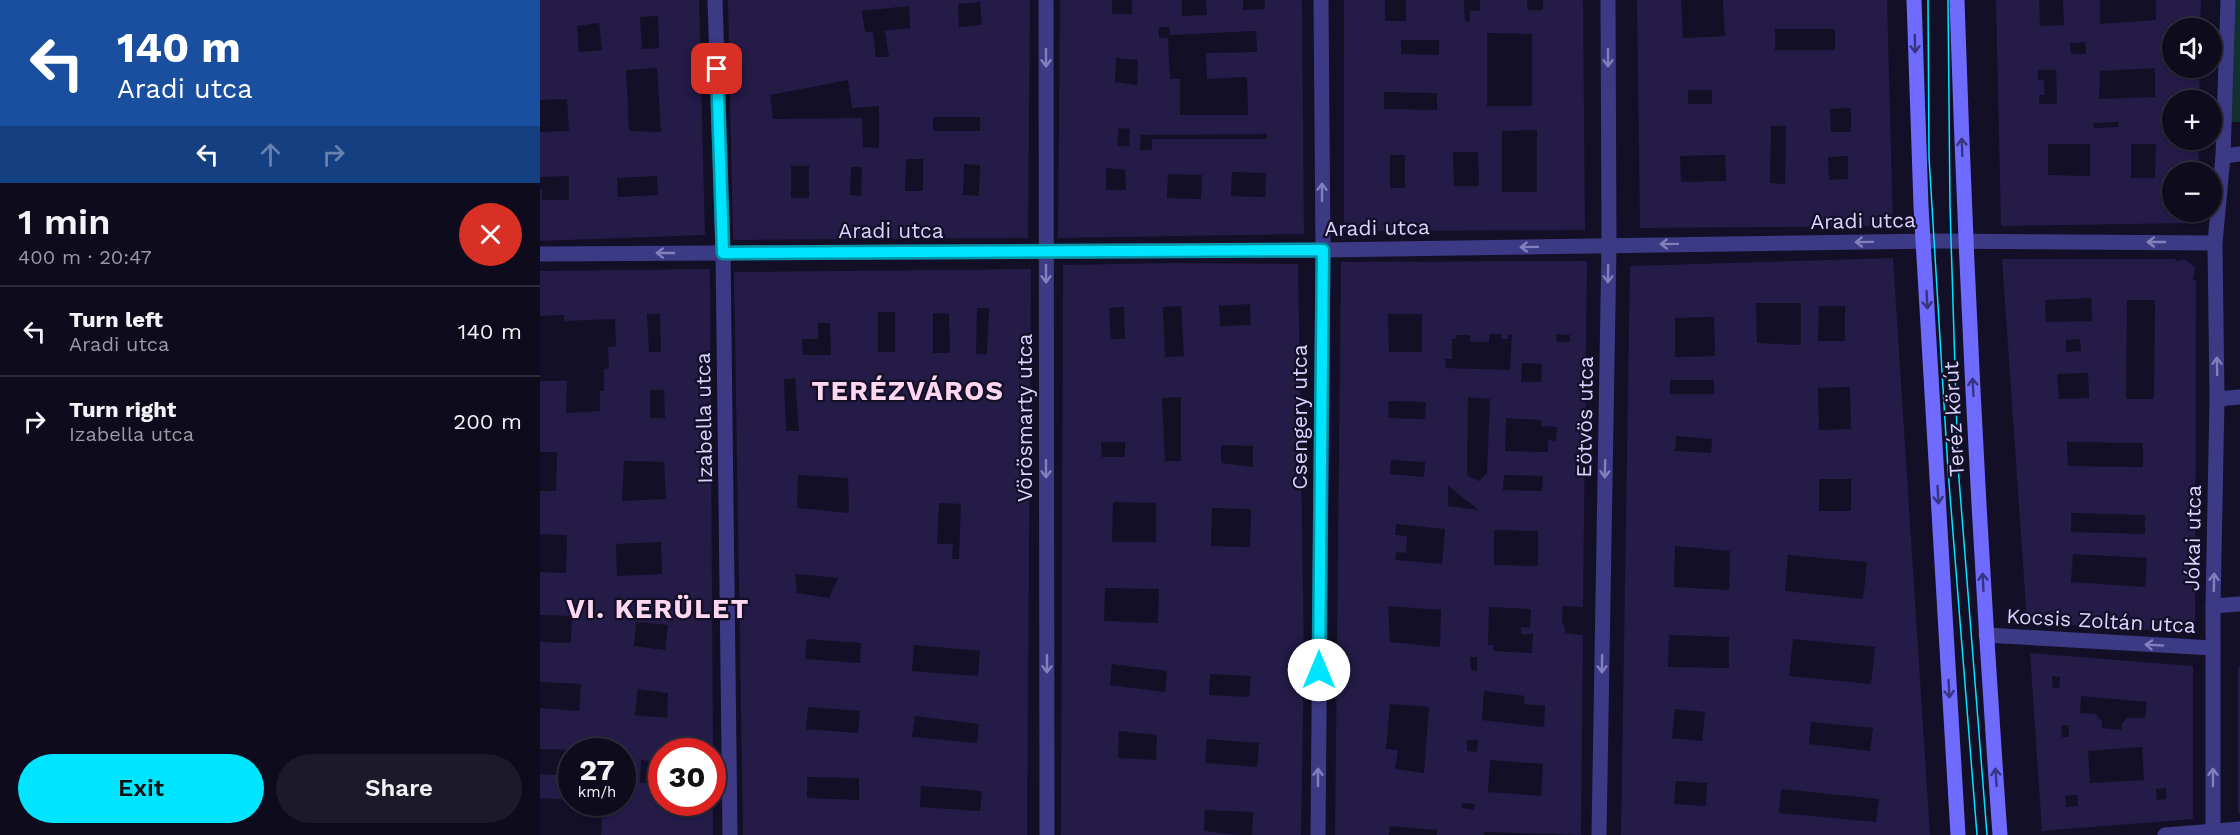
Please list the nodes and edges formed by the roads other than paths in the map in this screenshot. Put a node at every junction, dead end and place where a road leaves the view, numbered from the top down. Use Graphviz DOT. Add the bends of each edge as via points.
graph roads {
  1 [pos="715,0"];
  2 [pos="1046,0"];
  3 [pos="1321,0"];
  4 [pos="1608,0"];
  5 [pos="1914,0"];
  6 [pos="1957,0"];
  7 [pos="2228,0"];
  8 [pos="2240,154"];
  9 [pos="2223,156"];
  10 [pos="1923,242"];
  11 [pos="1965,242"];
  12 [pos="2215,243"];
  13 [pos="1609,245"];
  14 [pos="1323,250"];
  15 [pos="1046,251"];
  16 [pos="723,253"];
  17 [pos="540,254"];
  18 [pos="2240,397"];
  19 [pos="2217,399"];
  20 [pos="2240,604"];
  21 [pos="2213,606"];
  22 [pos="1986,636"];
  23 [pos="2213,648"];
  24 [pos="2240,829"];
  25 [pos="2213,833"];
  26 [pos="730,835"];
  27 [pos="1047,835"];
  28 [pos="1318,835"];
  29 [pos="1599,835"];
  30 [pos="1958,835"];
  31 [pos="2000,835"];
  32 [pos="2165,835"];
  1 -- 16 [label="street, Izabella utca"];
  2 -- 15 [label="street, Vörösmarty utca, one-way"];
  14 -- 3 [label="street, Csengery utca, one-way"];
  4 -- 13 [label="street, Eötvös utca, one-way"];
  5 -- 10 [label="main road, Teréz körút, one-way"];
  11 -- 6 [label="main road, Teréz körút, one-way"];
  7 -- 9 [label="street, Jókai utca"];
  8 -- 9 [label="street"];
  9 -- 12 [label="street, Jókai utca"];
  10 -- 11 [label="street, Aradi utca"];
  10 -- 13 [label="street, Aradi utca, one-way"];
  10 -- 30 [label="main road, Teréz körút, one-way"];
  12 -- 11 [label="street, Aradi utca, one-way"];
  22 -- 11 [label="main road, Teréz körút, one-way"];
  19 -- 12 [label="street, Jókai utca, one-way"];
  13 -- 14 [label="street, Aradi utca, one-way"];
  13 -- 29 [label="street, Eötvös utca, one-way"];
  14 -- 15 [label="street, Aradi utca"];
  28 -- 14 [label="street, Csengery utca, one-way"];
  15 -- 16 [label="street, Aradi utca"];
  15 -- 27 [label="street, Vörösmarty utca, one-way"];
  16 -- 17 [label="street, Aradi utca, one-way"];
  16 -- 26 [label="street, Izabella utca"];
  18 -- 19 [label="street"];
  21 -- 19 [label="street, Jókai utca, one-way"];
  20 -- 21 [label="street"];
  21 -- 23 [label="street, Jókai utca"];
  23 -- 22 [label="street, Kocsis Zoltán utca, one-way"];
  31 -- 22 [label="main road, Teréz körút, one-way"];
  25 -- 23 [label="street, Jókai utca, one-way"];
  24 -- 25 [label="street"];
  25 -- 32 [label="street"];
}
